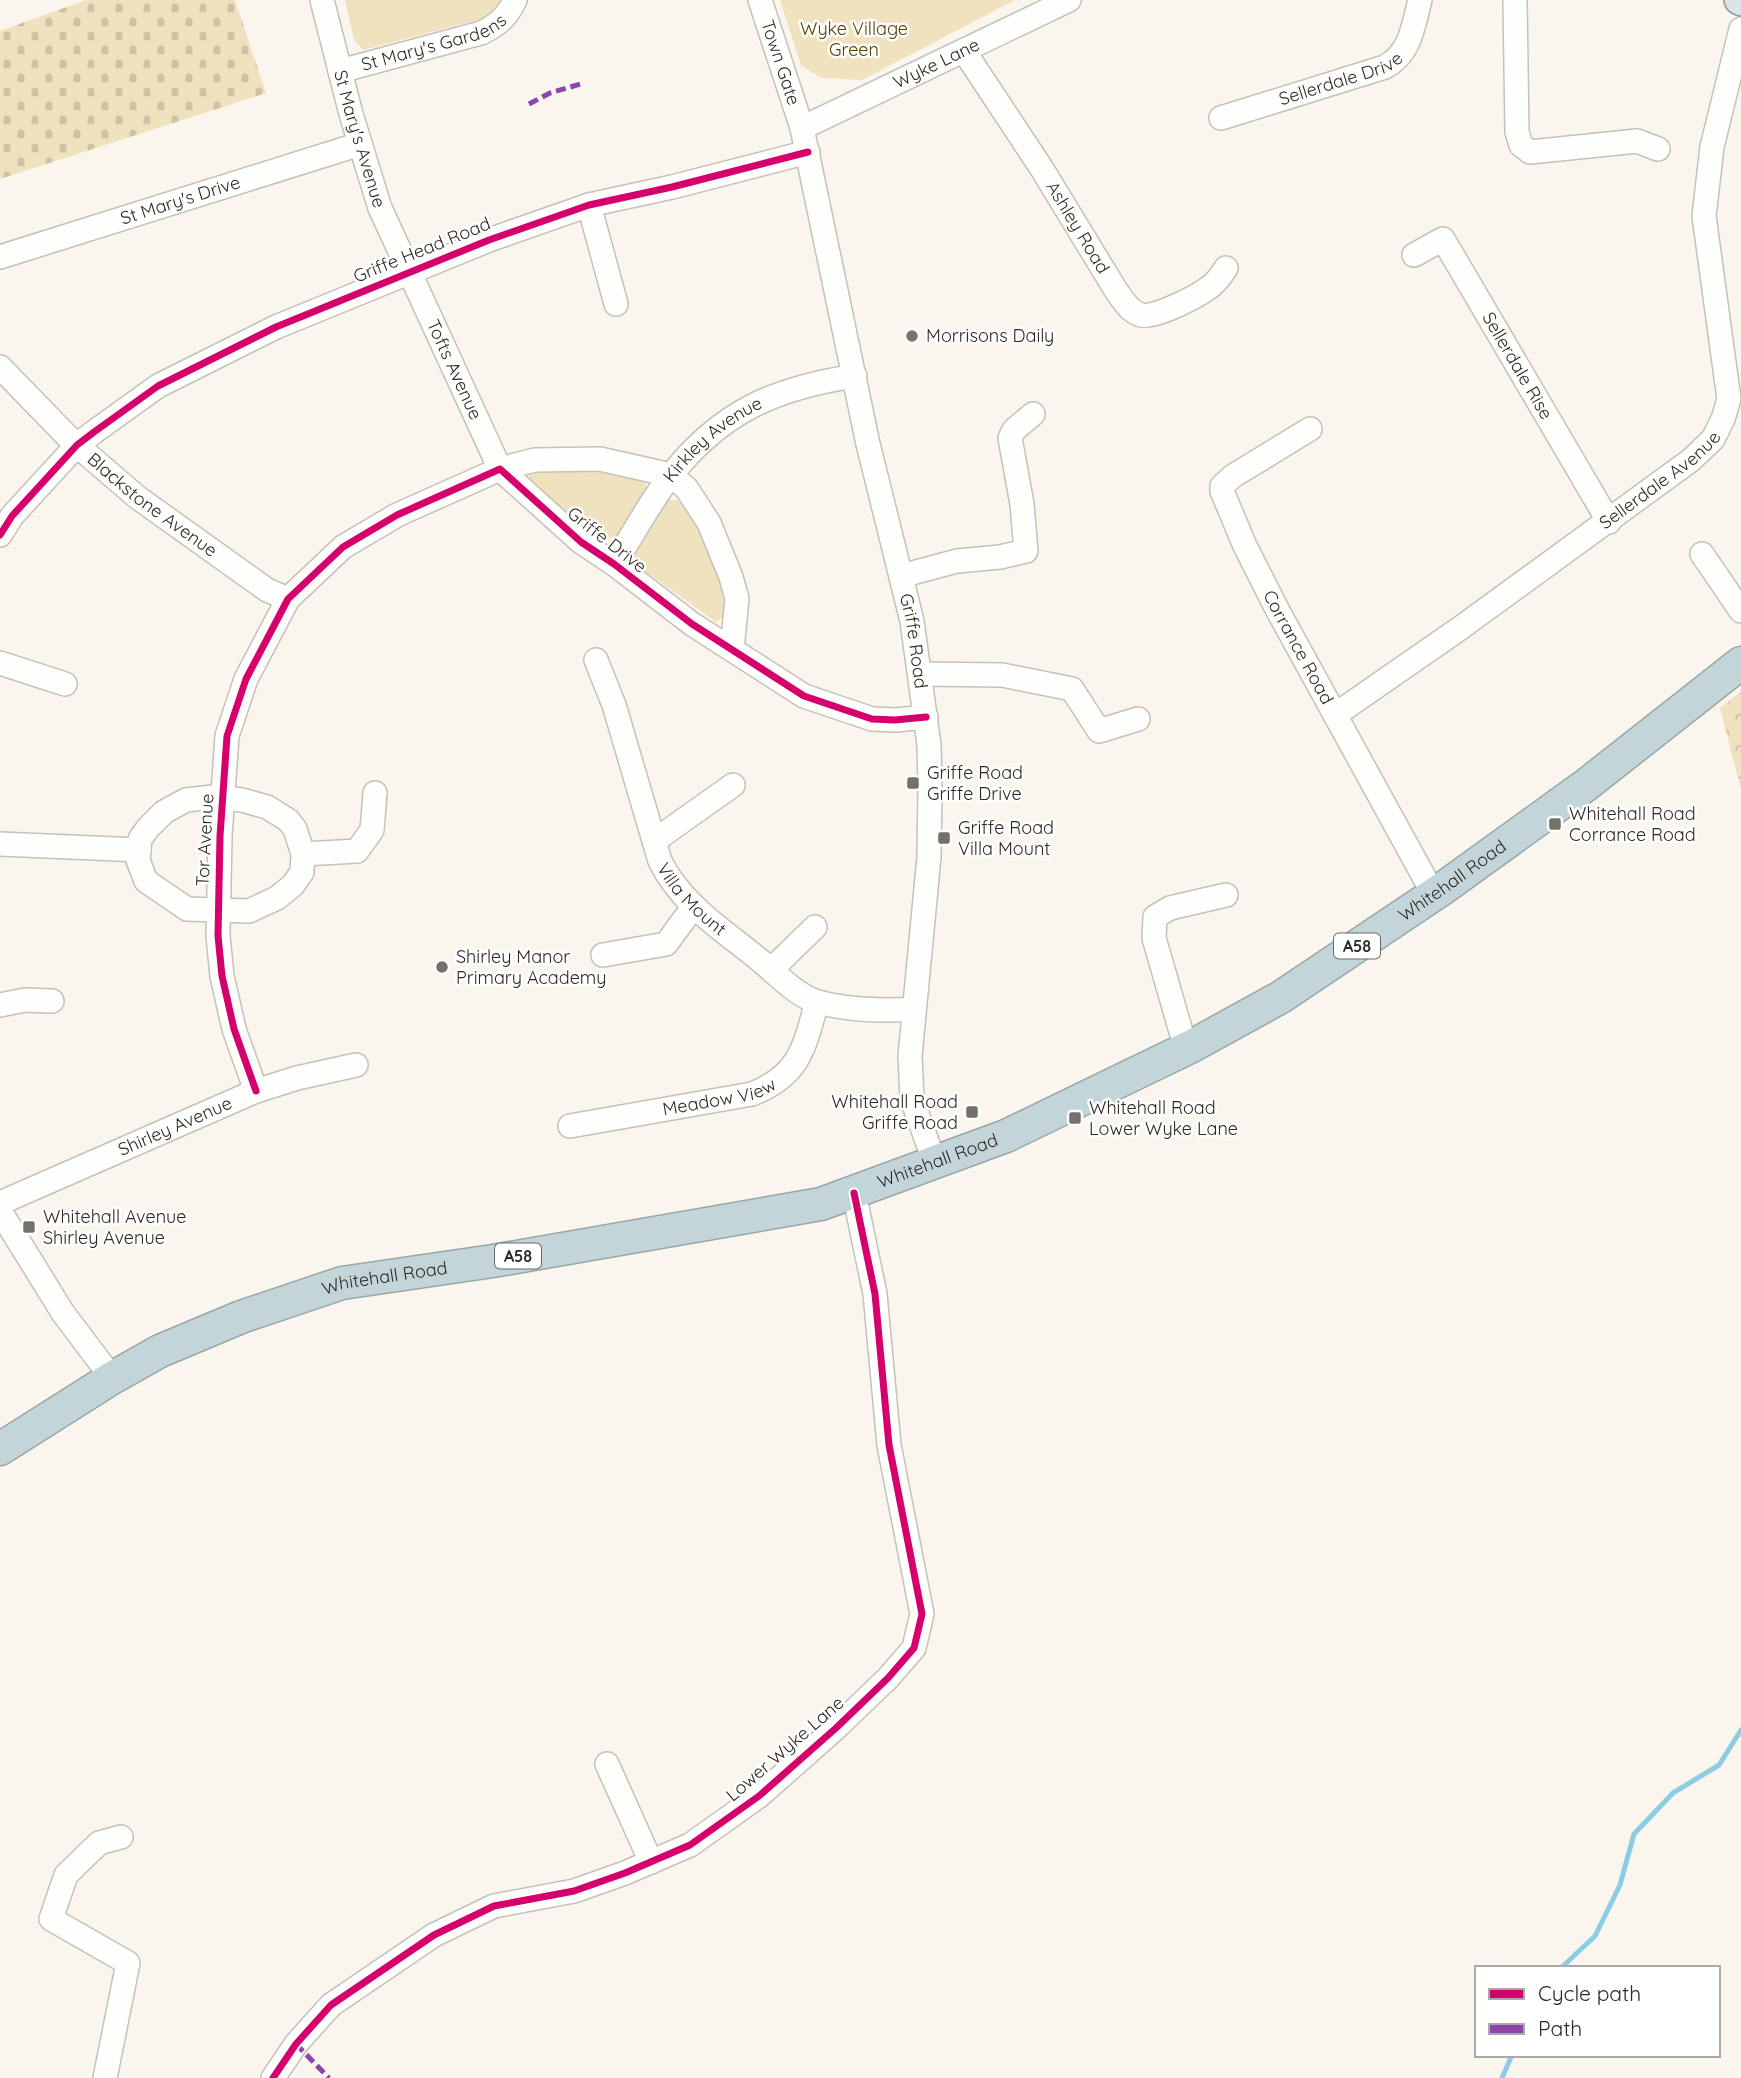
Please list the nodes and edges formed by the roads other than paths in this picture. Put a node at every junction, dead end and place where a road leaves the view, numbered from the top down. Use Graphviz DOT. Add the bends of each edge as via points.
graph roads {
  1 [pos="322,0"];
  2 [pos="515,0"];
  3 [pos="760,0"];
  4 [pos="1069,0"];
  5 [pos="1420,0"];
  6 [pos="1515,0"];
  7 [pos="1741,29"];
  8 [pos="964,51"];
  9 [pos="340,71"];
  10 [pos="1221,118"];
  11 [pos="802,128"];
  12 [pos="360,144"];
  13 [pos="1658,149"];
  14 [pos="808,152"];
  15 [pos="589,205"];
  16 [pos="1414,255"];
  17 [pos="0,257"];
  18 [pos="1226,268"];
  19 [pos="408,272"];
  20 [pos="616,304"];
  21 [pos="0,367"];
  22 [pos="855,376"];
  23 [pos="1034,414"];
  24 [pos="1310,429"];
  25 [pos="77,445"];
  26 [pos="500,469"];
  27 [pos="671,475"];
  28 [pos="1609,522"];
  29 [pos="0,535"];
  30 [pos="1702,554"];
  31 [pos="614,564"];
  32 [pos="901,576"];
  33 [pos="288,599"];
  34 [pos="1741,611"];
  35 [pos="732,649"];
  36 [pos="596,660"];
  37 [pos="0,663"];
  38 [pos="1741,663"];
  39 [pos="920,674"];
  40 [pos="65,684"];
  41 [pos="1335,715"];
  42 [pos="926,717"];
  43 [pos="1139,719"];
  44 [pos="733,785"];
  45 [pos="375,793"];
  46 [pos="223,797"];
  47 [pos="654,841"];
  48 [pos="0,844"];
  49 [pos="139,850"];
  50 [pos="303,854"];
  51 [pos="1226,895"];
  52 [pos="1434,895"];
  53 [pos="694,906"];
  54 [pos="218,911"];
  55 [pos="815,927"];
  56 [pos="603,954"];
  57 [pos="772,970"];
  58 [pos="51,1001"];
  59 [pos="817,1002"];
  60 [pos="0,1005"];
  61 [pos="914,1009"];
  62 [pos="1186,1049"];
  63 [pos="356,1065"];
  64 [pos="256,1091"];
  65 [pos="570,1126"];
  66 [pos="934,1161"];
  67 [pos="854,1193"];
  68 [pos="0,1203"];
  69 [pos="0,1211"];
  70 [pos="112,1378"];
  71 [pos="0,1448"];
  72 [pos="607,1764"];
  73 [pos="121,1837"];
  74 [pos="651,1862"];
  75 [pos="105,2078"];
  76 [pos="273,2078"];
  1 -- 9 [label="street, St Mary's Avenue"];
  2 -- 9 [label="street, St Mary's Gardens" via="508,15 481,33"];
  3 -- 11 [label="street, Town Gate"];
  4 -- 8 [label="street, Wyke Lane"];
  5 -- 10 [label="street, Sellerdale Drive" via="1404,52 1385,67"];
  6 -- 13 [label="street" via="1521,145 1530,152 1637,141"];
  7 -- 28 [label="street, Sellerdale Avenue" via="1712,147 1704,216 1728,400 1723,419 1713,439 1691,460"];
  8 -- 11 [label="street, Wyke Lane"];
  8 -- 18 [label="street, Ashley Road" via="1131,310 1152,316 1207,290"];
  9 -- 12 [label="street, St Mary's Avenue"];
  11 -- 14 [label="street, Griffe Road"];
  12 -- 17 [label="street, St Mary's Drive"];
  12 -- 19 [label="street, St Mary's Avenue" via="380,208"];
  14 -- 15 [label="street, Griffe Head Road"];
  14 -- 22 [label="street, Griffe Road"];
  15 -- 19 [label="street, Griffe Head Road"];
  15 -- 20 [label="street"];
  16 -- 28 [label="street, Sellerdale Rise" via="1443,239"];
  19 -- 25 [label="street, Griffe Head Road" via="211,358 158,386"];
  19 -- 26 [label="street, Tofts Avenue"];
  21 -- 25 [label="street, Blackstone Avenue"];
  22 -- 27 [label="street, Kirkley Avenue" via="817,382 758,401 709,434"];
  22 -- 32 [label="street, Griffe Road"];
  23 -- 32 [label="street" via="1010,438 1026,551 957,561"];
  24 -- 41 [label="street, Corrance Road" via="1233,476 1222,491 1245,546"];
  25 -- 29 [label="street, Griffe Head Road"];
  25 -- 33 [label="street, Blackstone Avenue" via="158,512 267,590"];
  26 -- 27 [label="street" via="536,460 600,459"];
  26 -- 31 [label="street, Griffe Drive" via="581,542"];
  26 -- 33 [label="street" via="397,515 343,547"];
  27 -- 31 [label="street, Kirkley Avenue"];
  27 -- 35 [label="street" via="687,489 709,523 731,577 737,598"];
  28 -- 41 [label="street, Sellerdale Avenue"];
  30 -- 34 [label="street"];
  31 -- 35 [label="street, Griffe Drive"];
  32 -- 39 [label="street, Griffe Road"];
  33 -- 46 [label="street, Tor Avenue" via="246,679 227,736"];
  35 -- 42 [label="street, Griffe Drive" via="804,696 872,719"];
  36 -- 47 [label="street, Villa Mount"];
  37 -- 40 [label="street"];
  38 -- 52 [label="highway, Whitehall Road / A58" via="1586,785"];
  39 -- 42 [label="street, Griffe Road"];
  39 -- 43 [label="street" via="1002,675 1072,689 1099,731"];
  41 -- 52 [label="street, Corrance Road"];
  42 -- 61 [label="street, Griffe Road" via="929,857"];
  44 -- 47 [label="street"];
  45 -- 50 [label="street" via="373,830 357,851"];
  46 -- 49 [label="street" via="186,800 164,812 140,839"];
  46 -- 50 [label="street" via="267,807 288,820"];
  46 -- 54 [label="street, Tor Avenue"];
  47 -- 53 [label="street, Villa Mount" via="667,874"];
  48 -- 49 [label="street"];
  49 -- 54 [label="street" via="146,881 187,909"];
  50 -- 54 [label="street" via="302,872 277,898 249,911"];
  51 -- 62 [label="street" via="1170,908 1155,917 1154,938"];
  52 -- 62 [label="highway, Whitehall Road / A58" via="1281,997"];
  53 -- 56 [label="street" via="666,944"];
  53 -- 57 [label="street, Villa Mount"];
  54 -- 64 [label="street, Tor Avenue" via="222,976 234,1029"];
  55 -- 57 [label="street"];
  57 -- 59 [label="street, Villa Mount"];
  58 -- 60 [label="street"];
  59 -- 61 [label="street, Villa Mount" via="886,1011"];
  59 -- 65 [label="street, Meadow View" via="795,1063 768,1087 752,1094"];
  61 -- 66 [label="street, Griffe Road" via="912,1099"];
  62 -- 66 [label="highway, Whitehall Road / A58" via="1006,1136"];
  63 -- 64 [label="street, Shirley Avenue"];
  64 -- 68 [label="street, Shirley Avenue"];
  66 -- 67 [label="highway, Whitehall Road / A58"];
  67 -- 70 [label="highway, Whitehall Road / A58" via="821,1204 342,1283 229,1322 160,1351"];
  67 -- 74 [label="street, Lower Wyke Lane" via="875,1294 889,1445 922,1614 914,1648 888,1678 759,1796 690,1846"];
  69 -- 70 [label="street" via="63,1313"];
  70 -- 71 [label="highway, Whitehall Road / A58"];
  72 -- 74 [label="street"];
  73 -- 75 [label="street" via="99,1843 66,1875 51,1919 128,1963"];
  74 -- 76 [label="street, Lower Wyke Lane" via="574,1891 494,1906 434,1934 331,2005"];
}
